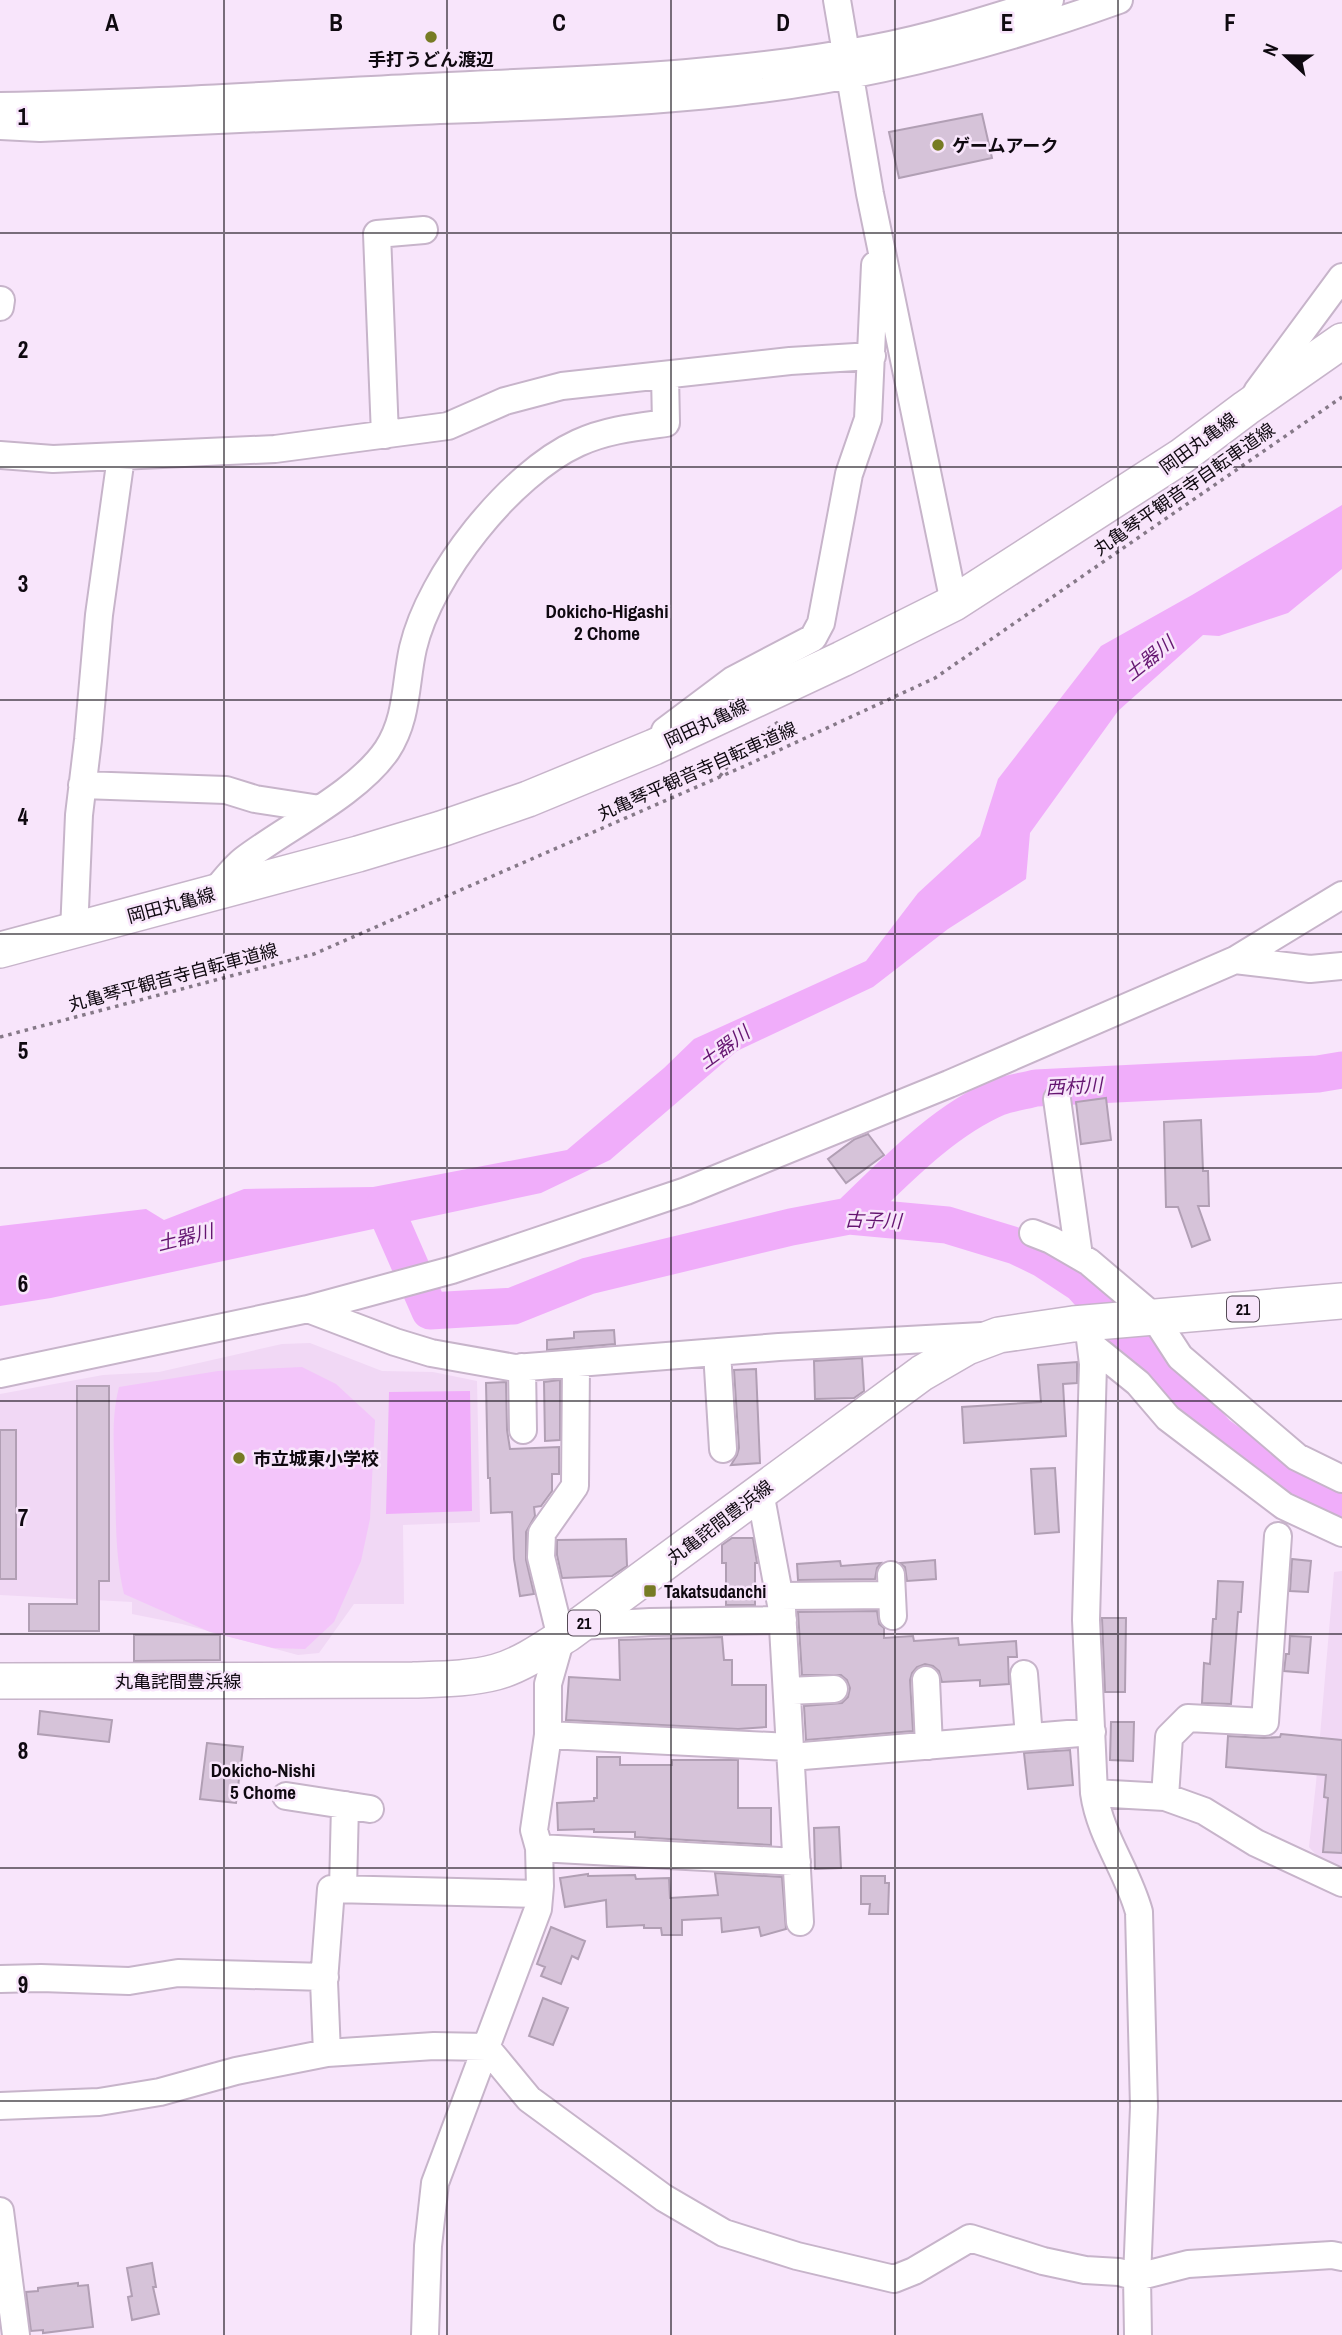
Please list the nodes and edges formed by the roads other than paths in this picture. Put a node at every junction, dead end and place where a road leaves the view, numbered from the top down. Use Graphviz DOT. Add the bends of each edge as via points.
graph roads {
  1 [pos="837,0"];
  2 [pos="1050,0"];
  3 [pos="1119,0"];
  4 [pos="848,64"];
  5 [pos="0,106"];
  6 [pos="0,126"];
  7 [pos="424,230"];
  8 [pos="878,234"];
  9 [pos="1342,277"];
  10 [pos="1,300"];
  11 [pos="0,307"];
  12 [pos="1342,341"];
  13 [pos="872,356"];
  14 [pos="665,375"];
  15 [pos="1245,408"];
  16 [pos="385,435"];
  17 [pos="0,455"];
  18 [pos="121,457"];
  19 [pos="954,603"];
  20 [pos="654,747"];
  21 [pos="82,785"];
  22 [pos="320,809"];
  23 [pos="213,894"];
  24 [pos="1342,895"];
  25 [pos="74,932"];
  26 [pos="0,950"];
  27 [pos="1235,960"];
  28 [pos="1342,966"];
  29 [pos="1057,1099"];
  30 [pos="1033,1233"];
  31 [pos="1079,1256"];
  32 [pos="1342,1301"];
  33 [pos="307,1309"];
  34 [pos="1149,1317"];
  35 [pos="1090,1334"];
  36 [pos="999,1335"];
  37 [pos="717,1352"];
  38 [pos="576,1364"];
  39 [pos="522,1367"];
  40 [pos="0,1374"];
  41 [pos="523,1430"];
  42 [pos="723,1449"];
  43 [pos="1342,1479"];
  44 [pos="760,1492"];
  45 [pos="1342,1533"];
  46 [pos="1278,1536"];
  47 [pos="892,1596"];
  48 [pos="781,1608"];
  49 [pos="570,1632"];
  50 [pos="1024,1674"];
  51 [pos="926,1680"];
  52 [pos="0,1681"];
  53 [pos="834,1689"];
  54 [pos="787,1691"];
  55 [pos="1092,1732"];
  56 [pos="548,1735"];
  57 [pos="1029,1737"];
  58 [pos="929,1745"];
  59 [pos="790,1752"];
  60 [pos="1094,1793"];
  61 [pos="286,1796"];
  62 [pos="1166,1797"];
  63 [pos="539,1847"];
  64 [pos="797,1862"];
  65 [pos="1342,1883"];
  66 [pos="343,1889"];
  67 [pos="539,1894"];
  68 [pos="800,1922"];
  69 [pos="325,1977"];
  70 [pos="0,1979"];
  71 [pos="486,2048"];
  72 [pos="327,2053"];
  73 [pos="0,2106"];
  74 [pos="0,2211"];
  75 [pos="1342,2257"];
  76 [pos="1138,2277"];
  77 [pos="16,2335"];
  78 [pos="425,2335"];
  79 [pos="1138,2335"];
  1 -- 4 [label="street"];
  2 -- 4 [label="street" via="875,48"];
  3 -- 4 [label="street" via="951,54"];
  4 -- 5 [label="street"];
  4 -- 6 [label="street" via="737,92 617,103"];
  4 -- 8 [label="street"];
  7 -- 16 [label="street" via="377,234"];
  8 -- 13 [label="street"];
  8 -- 19 [label="street"];
  9 -- 15 [label="street"];
  10 -- 11 [label="street"];
  12 -- 15 [label="main road, 岡田丸亀線"];
  13 -- 14 [label="street"];
  13 -- 20 [label="street" via="869,419 849,474 821,623 813,638 733,680 667,727"];
  14 -- 16 [label="street" via="562,386 505,401 448,426"];
  14 -- 22 [label="street" via="666,423 612,431 577,443 519,482 482,520 429,608 414,647 401,722 387,750"];
  15 -- 19 [label="main road, 岡田丸亀線" via="1182,456"];
  16 -- 18 [label="street" via="275,449"];
  17 -- 18 [label="street"];
  18 -- 21 [label="street"];
  19 -- 20 [label="main road, 岡田丸亀線"];
  20 -- 23 [label="main road, 岡田丸亀線" via="441,829"];
  21 -- 22 [label="street" via="226,790"];
  21 -- 25 [label="street"];
  22 -- 23 [label="street" via="242,861"];
  23 -- 25 [label="main road, 岡田丸亀線"];
  24 -- 27 [label="street"];
  25 -- 26 [label="main road, 岡田丸亀線"];
  27 -- 28 [label="street" via="1310,969"];
  27 -- 33 [label="street" via="686,1191 452,1270"];
  29 -- 31 [label="street"];
  30 -- 31 [label="street"];
  31 -- 34 [label="street"];
  32 -- 34 [label="main road, 丸亀詫間豊浜線 / 21"];
  33 -- 39 [label="street" via="431,1353"];
  33 -- 40 [label="street"];
  34 -- 35 [label="main road, 丸亀詫間豊浜線 / 21"];
  34 -- 43 [label="street" via="1180,1357 1297,1457"];
  35 -- 36 [label="main road, 丸亀詫間豊浜線 / 21"];
  35 -- 45 [label="street" via="1168,1418 1284,1506"];
  35 -- 55 [label="street" via="1086,1620"];
  36 -- 37 [label="street"];
  36 -- 44 [label="main road, 丸亀詫間豊浜線 / 21" via="922,1373"];
  37 -- 38 [label="street"];
  37 -- 42 [label="street"];
  38 -- 39 [label="street"];
  38 -- 49 [label="street" via="575,1486 542,1533 541,1557"];
  39 -- 41 [label="street"];
  44 -- 48 [label="street"];
  44 -- 49 [label="main road, 丸亀詫間豊浜線 / 21"];
  46 -- 62 [label="street" via="1265,1722 1188,1718 1169,1737"];
  47 -- 48 [label="street"];
  48 -- 49 [label="street"];
  48 -- 54 [label="street"];
  49 -- 52 [label="main road, 丸亀詫間豊浜線 / 21" via="497,1672 448,1679"];
  49 -- 56 [label="street" via="548,1684"];
  50 -- 57 [label="street"];
  51 -- 58 [label="street"];
  53 -- 54 [label="street"];
  54 -- 59 [label="street"];
  55 -- 57 [label="street"];
  55 -- 60 [label="street"];
  56 -- 59 [label="street"];
  56 -- 63 [label="street" via="534,1830"];
  57 -- 58 [label="street"];
  58 -- 59 [label="street"];
  59 -- 64 [label="street"];
  60 -- 62 [label="street"];
  60 -- 76 [label="street" via="1097,1812 1139,1912 1144,2107"];
  61 -- 66 [label="street" via="358,1807"];
  62 -- 65 [label="street" via="1204,1811 1256,1843"];
  63 -- 64 [label="street"];
  63 -- 67 [label="street"];
  64 -- 68 [label="street"];
  66 -- 67 [label="street"];
  66 -- 69 [label="street" via="331,1889"];
  67 -- 71 [label="street" via="538,1909"];
  69 -- 70 [label="street" via="178,1973 129,1981"];
  69 -- 72 [label="street"];
  71 -- 72 [label="street" via="434,2046"];
  71 -- 76 [label="street" via="529,2099 664,2198 724,2233 894,2279 970,2238 1043,2262"];
  71 -- 78 [label="street" via="435,2183"];
  72 -- 73 [label="street" via="99,2102"];
  74 -- 77 [label="street"];
  75 -- 76 [label="street" via="1188,2264"];
  76 -- 79 [label="street"];
}
